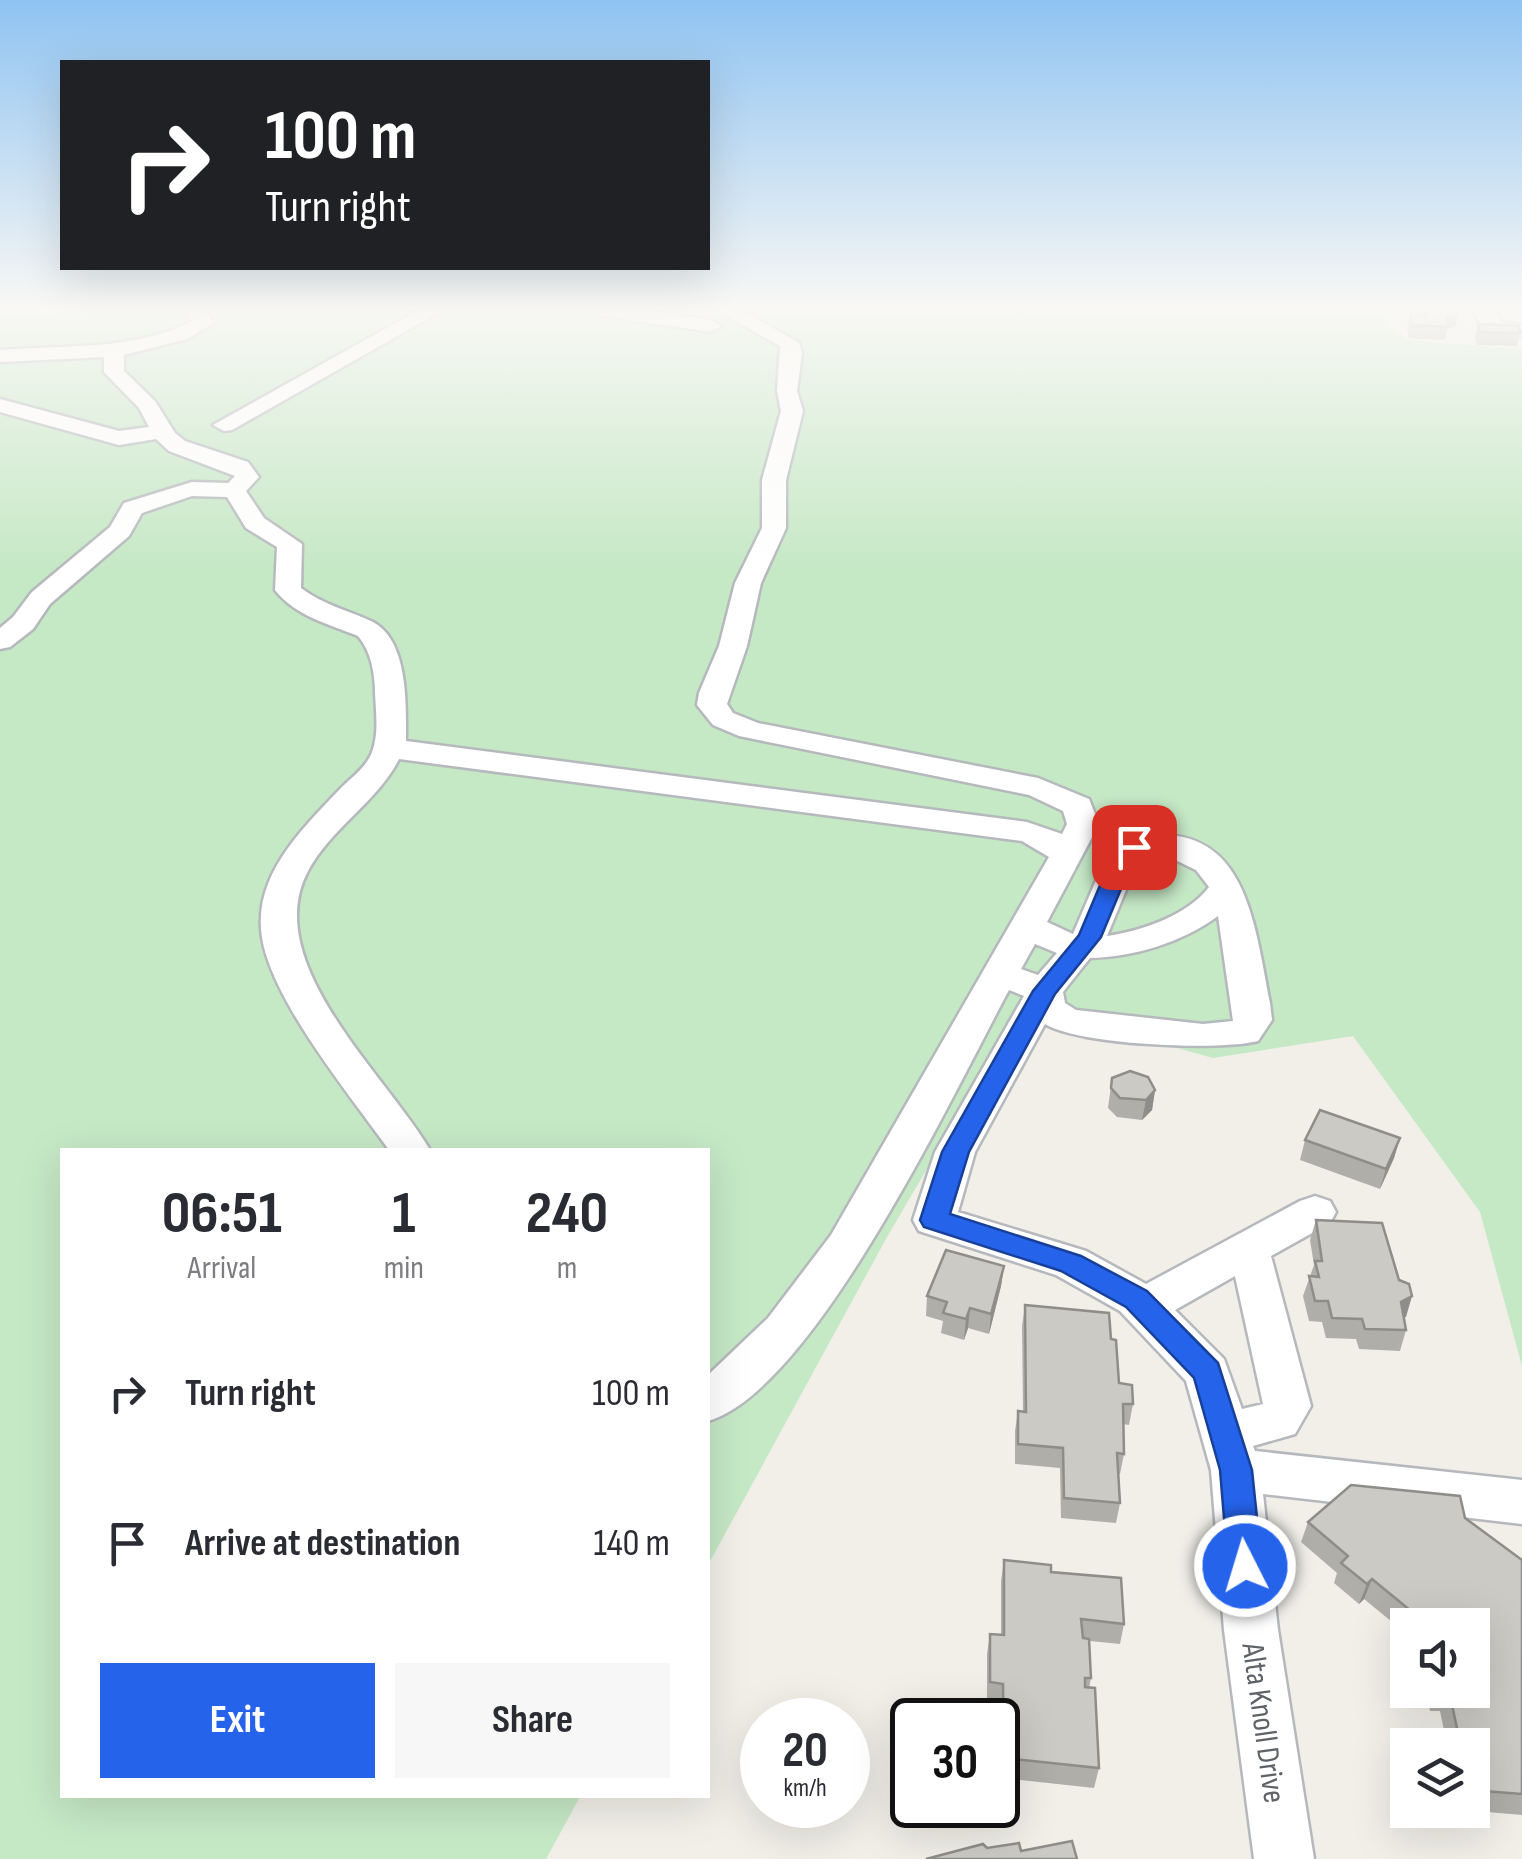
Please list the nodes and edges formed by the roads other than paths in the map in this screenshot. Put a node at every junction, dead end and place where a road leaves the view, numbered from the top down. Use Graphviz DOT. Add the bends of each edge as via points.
graph roads {
  1 [pos="140,397"];
  2 [pos="274,397"];
  3 [pos="788,397"];
  4 [pos="0,405"];
  5 [pos="224,424"];
  6 [pos="164,430"];
  7 [pos="234,490"];
  8 [pos="0,641"];
  9 [pos="388,748"];
  10 [pos="1066,854"];
  11 [pos="1226,887"];
  12 [pos="1026,926"];
  13 [pos="1079,948"];
  14 [pos="1000,974"];
  15 [pos="1045,991"];
  16 [pos="409,1148"];
  17 [pos="1315,1212"];
  18 [pos="1247,1249"];
  19 [pos="1143,1306"];
  20 [pos="710,1400"];
  21 [pos="1230,1451"];
  22 [pos="1522,1502"];
  23 [pos="1284,1859"];
  1 -- 6 [label="street"];
  2 -- 5 [label="street"];
  3 -- 10 [label="street" via="788,441 774,480 774,528 748,583 712,705 723,719 750,730 1064,797 1078,806 1083,824"];
  4 -- 6 [label="street" via="119,438"];
  6 -- 7 [label="street" via="177,446 240,466 247,477"];
  7 -- 8 [label="street" via="192,490 132,508 120,531"];
  7 -- 9 [label="street" via="255,523 290,544 288,590 368,630 378,642 389,677"];
  9 -- 10 [label="street" via="1026,832"];
  9 -- 16 [label="street" via="291,872 278,898 278,932 312,1011"];
  10 -- 12 [label="street"];
  11 -- 13 [label="street" via="1213,907 1192,919 1101,949"];
  11 -- 13 [label="street" via="1208,863 1188,852 1168,845 1134,847"];
  11 -- 15 [label="street" via="1252,1003 1254,1020 1246,1032 1204,1036 1068,1021 1047,1008"];
  12 -- 13 [label="street"];
  12 -- 14 [label="street"];
  13 -- 15 [label="street"];
  14 -- 15 [label="street"];
  14 -- 20 [label="street" via="857,1233 796,1317"];
  15 -- 19 [label="street, Alta Knoll Drive" via="955,1152 934,1220 1071,1264"];
  17 -- 18 [label="street"];
  18 -- 19 [label="street"];
  18 -- 21 [label="street" via="1287,1406 1278,1420"];
  19 -- 21 [label="street, Alta Knoll Drive" via="1207,1372"];
  21 -- 22 [label="street"];
  21 -- 23 [label="street, Alta Knoll Drive"];
}
